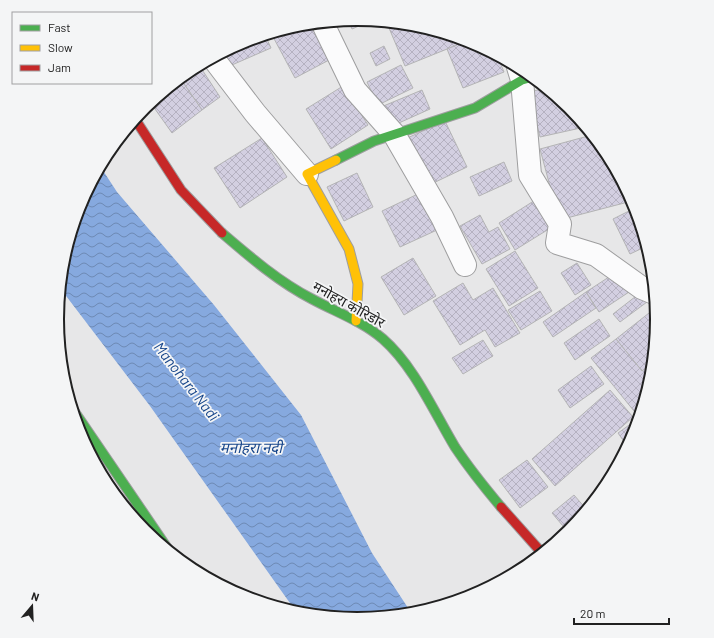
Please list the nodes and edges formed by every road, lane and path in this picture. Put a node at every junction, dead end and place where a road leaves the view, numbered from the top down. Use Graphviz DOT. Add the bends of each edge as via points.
graph roads {
  1 [pos="325,28"];
  2 [pos="216,62"];
  3 [pos="522,76"];
  4 [pos="524,78"];
  5 [pos="138,124"];
  6 [pos="394,134"];
  7 [pos="307,174"];
  8 [pos="465,265"];
  9 [pos="648,290"];
  10 [pos="356,321"];
  11 [pos="84,426"];
  12 [pos="156,532"];
  13 [pos="538,549"];
  1 -- 6 [label="street" via="355,90"];
  2 -- 7 [label="street"];
  3 -- 6 [label="main road" via="475,108"];
  4 -- 9 [label="street" via="530,175 560,224 557,243 596,255"];
  5 -- 10 [label="main road, मनोहरा कोरिडोर" via="181,190 219,231 266,269 311,299"];
  6 -- 7 [label="main road"];
  6 -- 8 [label="street" via="442,217"];
  7 -- 10 [label="main road" via="349,249 358,284"];
  10 -- 13 [label="main road, मनोहरा कोरिडोर" via="383,338 406,364 456,448 485,488"];
  11 -- 12 [label="main road"];
}
